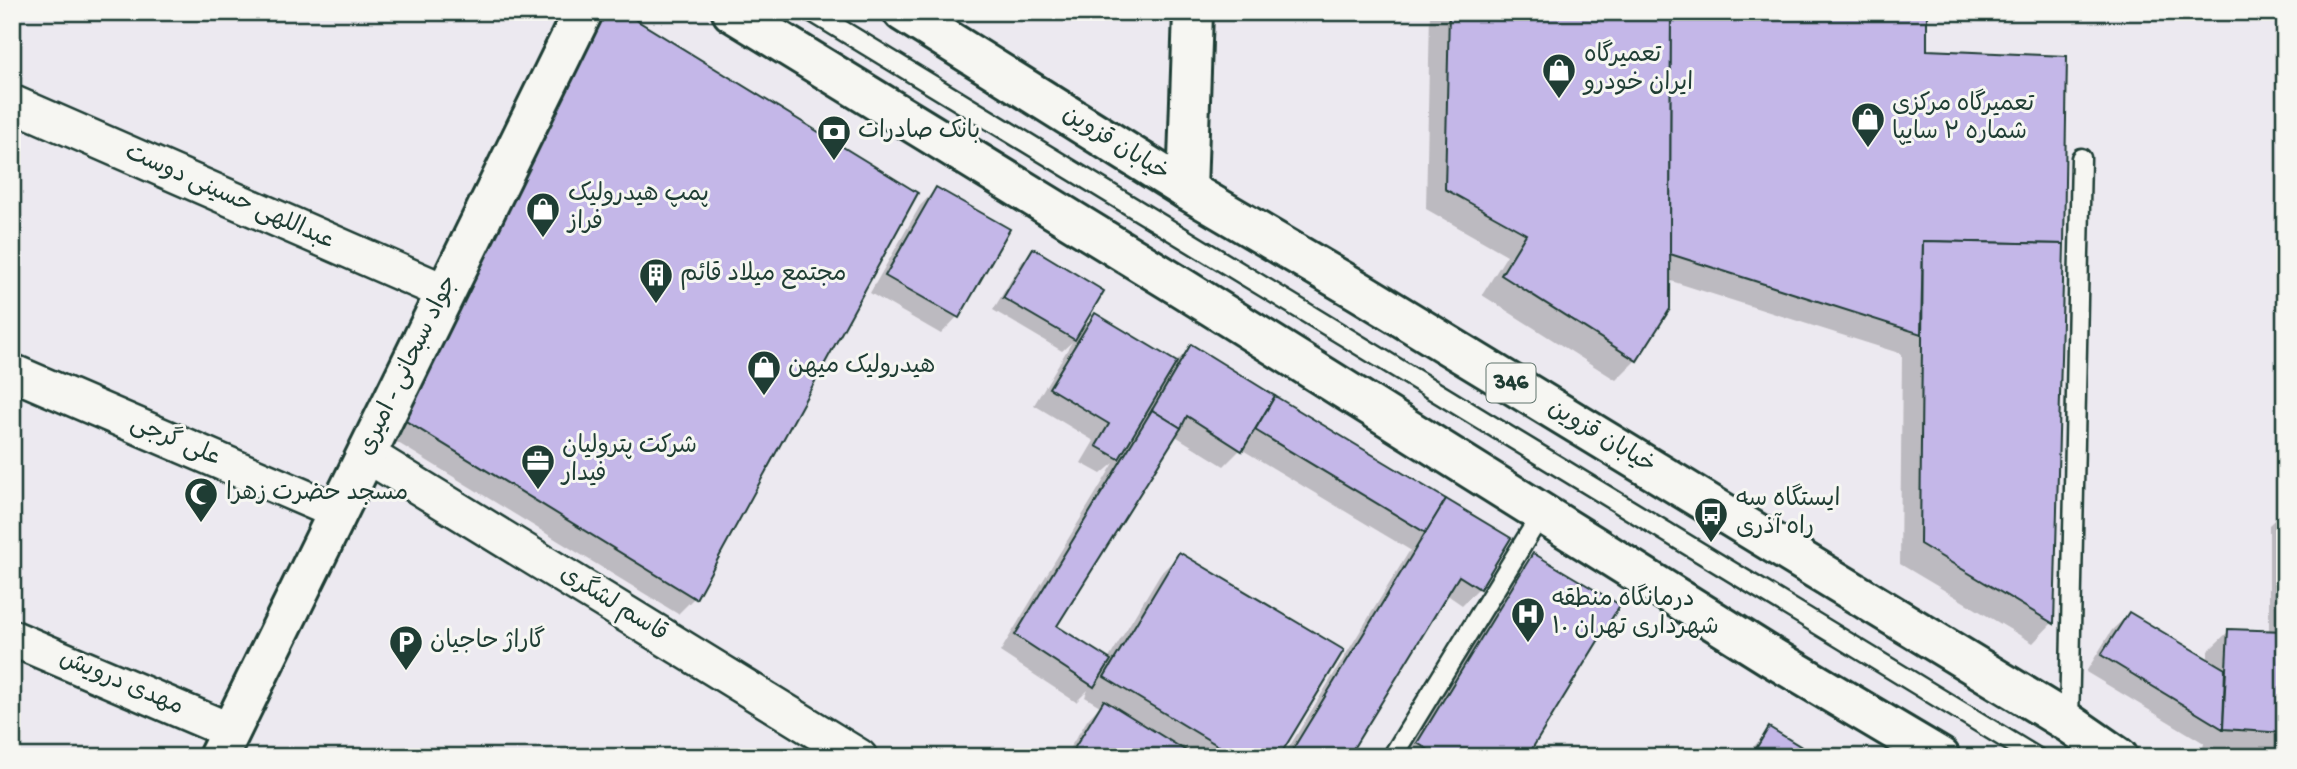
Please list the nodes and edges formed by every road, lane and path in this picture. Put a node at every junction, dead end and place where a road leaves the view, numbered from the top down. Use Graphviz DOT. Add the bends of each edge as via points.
graph roads {
  1 [pos="583,12"];
  2 [pos="732,12"];
  3 [pos="812,12"];
  4 [pos="903,12"];
  5 [pos="1193,12"];
  6 [pos="12,103"];
  7 [pos="2081,158"];
  8 [pos="1187,190"];
  9 [pos="445,292"];
  10 [pos="12,372"];
  11 [pos="366,454"];
  12 [pos="338,512"];
  13 [pos="1542,513"];
  14 [pos="12,638"];
  15 [pos="2069,723"];
  16 [pos="224,744"];
  17 [pos="859,757"];
  18 [pos="1392,757"];
  19 [pos="1940,757"];
  20 [pos="2036,757"];
  21 [pos="2118,757"];
  1 -- 9 [label="main road, جواد سبحانی - امیری"];
  2 -- 13 [label="main road"];
  3 -- 20 [label="lane"];
  4 -- 8 [label="main road, خیابان قزوین / 346"];
  5 -- 8 [label="main road"];
  6 -- 9 [label="street, عبداللهی حسینی دوست"];
  7 -- 15 [label="lane"];
  8 -- 15 [label="main road, خیابان قزوین / 346"];
  9 -- 11 [label="main road, جواد سبحانی - امیری"];
  10 -- 12 [label="street, علی گرجی"];
  11 -- 12 [label="main road, جواد سبحانی - امیری"];
  11 -- 17 [label="street, قاسم لشگری"];
  12 -- 16 [label="main road, جواد سبحانی - امیری"];
  13 -- 18 [label="lane"];
  13 -- 19 [label="main road"];
  14 -- 16 [label="street, مهدی درویش"];
  15 -- 21 [label="main road, خیابان قزوین / 346"];
}
